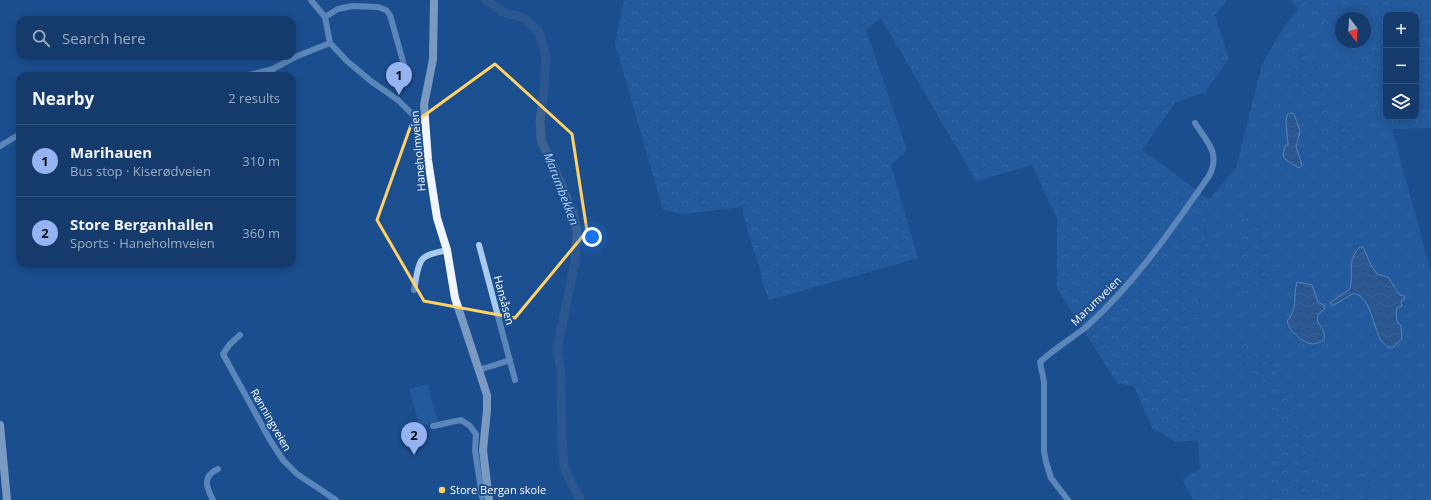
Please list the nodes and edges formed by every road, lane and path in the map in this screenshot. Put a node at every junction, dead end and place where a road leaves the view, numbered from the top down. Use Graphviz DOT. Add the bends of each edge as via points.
graph roads {
  1 [pos="311,0"];
  2 [pos="434,0"];
  3 [pos="325,17"];
  4 [pos="330,43"];
  5 [pos="296,57"];
  6 [pos="290,60"];
  7 [pos="404,65"];
  8 [pos="261,72"];
  9 [pos="425,123"];
  10 [pos="1195,123"];
  11 [pos="16,136"];
  12 [pos="0,146"];
  13 [pos="478,245"];
  14 [pos="447,250"];
  15 [pos="414,290"];
  16 [pos="240,335"];
  17 [pos="510,360"];
  18 [pos="479,370"];
  19 [pos="515,380"];
  20 [pos="0,425"];
  21 [pos="433,426"];
  22 [pos="479,439"];
  23 [pos="2,465"];
  24 [pos="218,469"];
  25 [pos="484,494"];
  26 [pos="7,500"];
  27 [pos="213,500"];
  28 [pos="336,500"];
  29 [pos="1068,500"];
  1 -- 3 [label="street"];
  2 -- 9 [label="main road, Haneholmveien" via="433,59 425,98"];
  3 -- 4 [label="street"];
  3 -- 7 [label="street" via="338,9 352,6 378,7 386,10 390,15"];
  4 -- 5 [label="street"];
  4 -- 9 [label="street" via="346,61 398,100 419,121"];
  6 -- 8 [label="street"];
  9 -- 14 [label="main road, Haneholmveien" via="437,218"];
  10 -- 29 [label="street, Marumveien" via="1213,152 1214,164 1209,176 1142,268 1120,293 1085,327 1040,362 1044,382 1046,462 1050,478"];
  11 -- 12 [label="street"];
  13 -- 17 [label="street, Hansåsen"];
  14 -- 15 [label="street" via="421,260"];
  14 -- 18 [label="main road, Haneholmveien" via="456,304"];
  16 -- 28 [label="street, Rønningveien" via="223,354 270,440 283,460 297,474"];
  17 -- 18 [label="street"];
  17 -- 19 [label="street, Hansåsen"];
  18 -- 22 [label="main road, Haneholmveien" via="487,400"];
  20 -- 23 [label="main road"];
  21 -- 22 [label="street" via="461,420 474,430"];
  22 -- 25 [label="main road, Haneholmveien" via="483,460"];
  23 -- 26 [label="main road"];
  24 -- 27 [label="street" via="210,472 207,479"];
}
